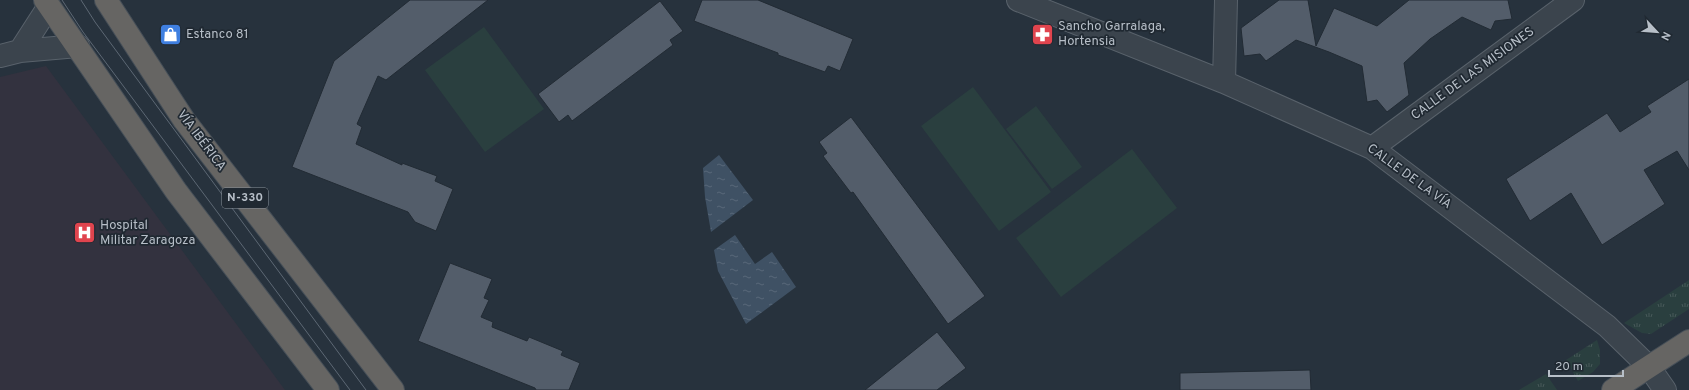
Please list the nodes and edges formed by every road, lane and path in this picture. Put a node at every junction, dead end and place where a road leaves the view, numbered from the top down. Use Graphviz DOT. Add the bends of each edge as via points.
graph roads {
  1 [pos="106,0"];
  2 [pos="1018,0"];
  3 [pos="1226,0"];
  4 [pos="1573,0"];
  5 [pos="47,3"];
  6 [pos="78,46"];
  7 [pos="10,54"];
  8 [pos="1224,82"];
  9 [pos="1372,148"];
  10 [pos="1689,341"];
  11 [pos="1649,367"];
  12 [pos="328,390"];
  13 [pos="393,390"];
  14 [pos="1613,390"];
  15 [pos="1666,390"];
  1 -- 13 [label="highway, VÍA IBÉRICA / N-330" via="184,120"];
  2 -- 8 [label="street, CALLE DE LA VÍA"];
  3 -- 8 [label="street"];
  4 -- 9 [label="street, CALLE DE LAS MISIONES"];
  5 -- 6 [label="highway"];
  5 -- 7 [label="street"];
  6 -- 7 [label="street"];
  6 -- 12 [label="highway" via="176,191"];
  8 -- 9 [label="street, CALLE DE LA VÍA"];
  9 -- 11 [label="street, CALLE DE LA VÍA" via="1607,326"];
  10 -- 11 [label="highway"];
  11 -- 14 [label="highway"];
  11 -- 15 [label="street, CALLE DE LA VÍA"];
}
